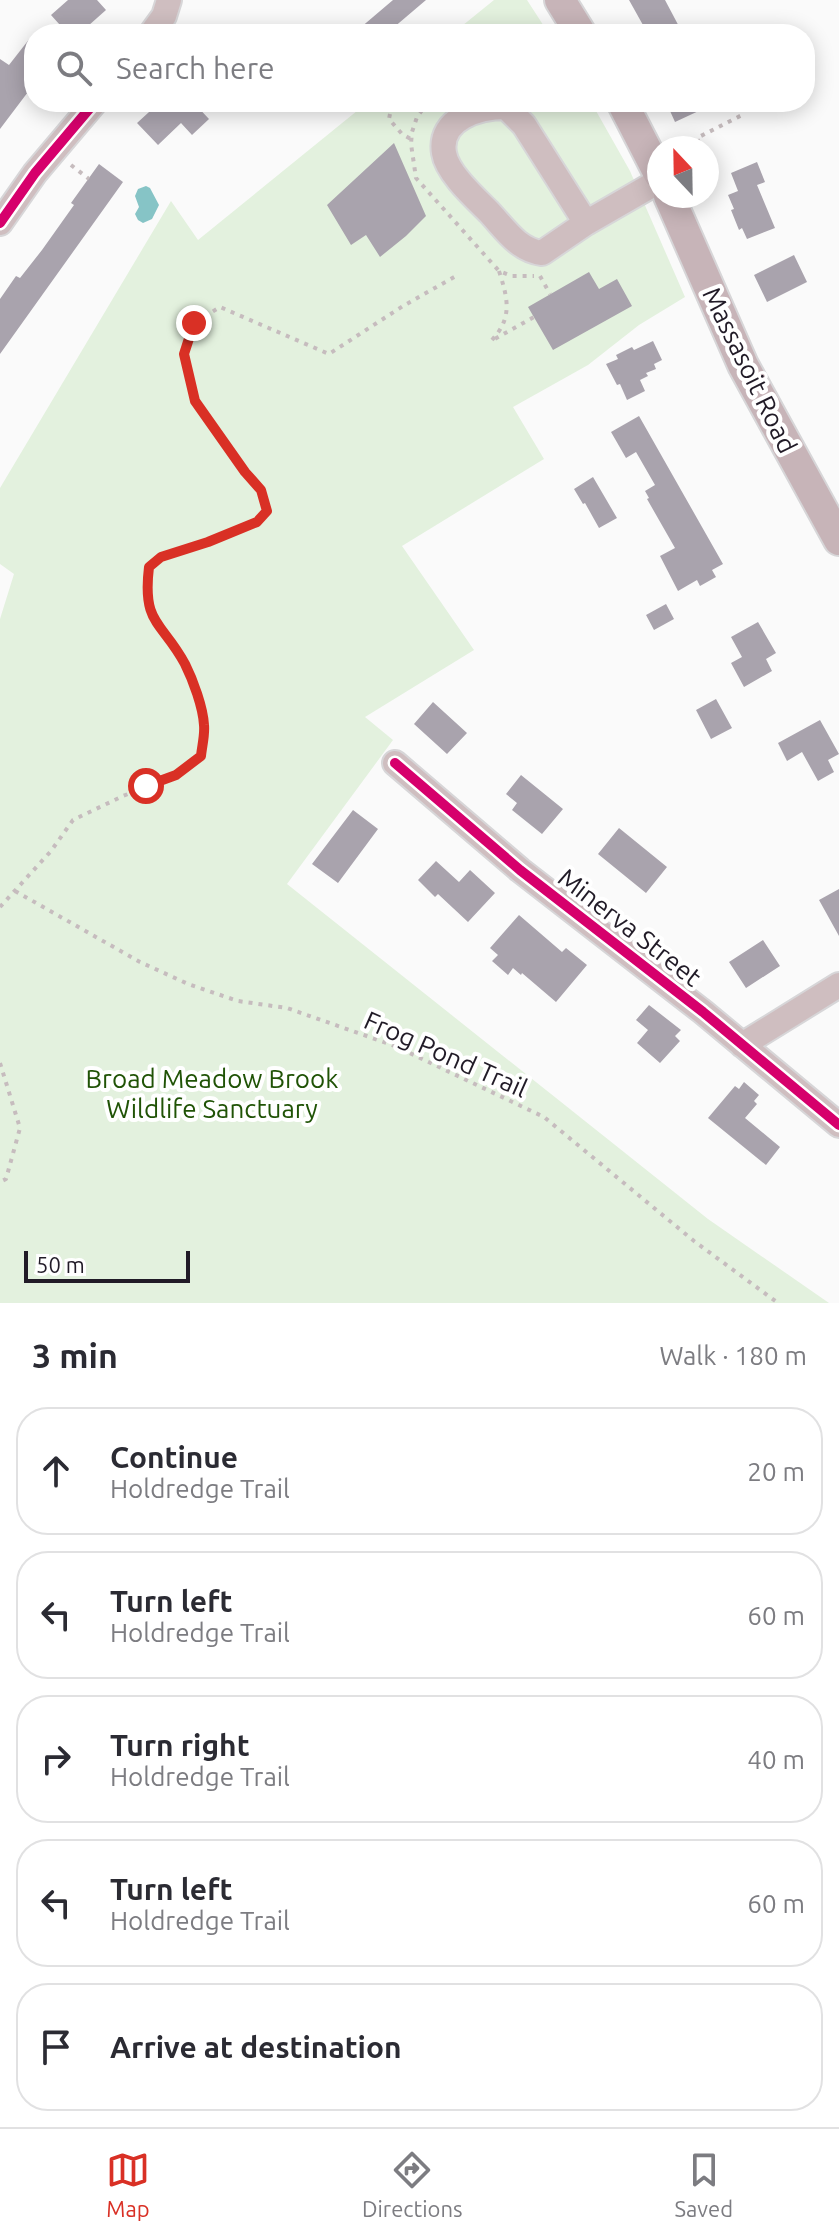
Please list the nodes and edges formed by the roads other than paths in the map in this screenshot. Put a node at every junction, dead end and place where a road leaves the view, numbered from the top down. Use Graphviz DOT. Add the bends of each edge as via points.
graph roads {
  1 [pos="169,0"];
  2 [pos="560,0"];
  3 [pos="158,24"];
  4 [pos="575,24"];
  5 [pos="87,112"];
  6 [pos="473,112"];
  7 [pos="511,112"];
  8 [pos="627,112"];
  9 [pos="647,151"];
  10 [pos="647,188"];
  11 [pos="674,208"];
  12 [pos="0,223"];
  13 [pos="586,223"];
  14 [pos="839,540"];
  15 [pos="395,763"];
  16 [pos="839,985"];
  17 [pos="742,1045"];
  18 [pos="839,1125"];
  1 -- 3 [label="street"];
  2 -- 4 [label="main road"];
  5 -- 12 [label="street"];
  6 -- 13 [label="street" via="450,128 444,154 465,187 519,244 542,253"];
  7 -- 13 [label="street"];
  8 -- 9 [label="main road"];
  10 -- 13 [label="street"];
  11 -- 14 [label="main road, Massasoit Road" via="743,365"];
  15 -- 17 [label="street, Minerva Street" via="520,870"];
  16 -- 17 [label="street"];
  17 -- 18 [label="street, Minerva Street"];
}
